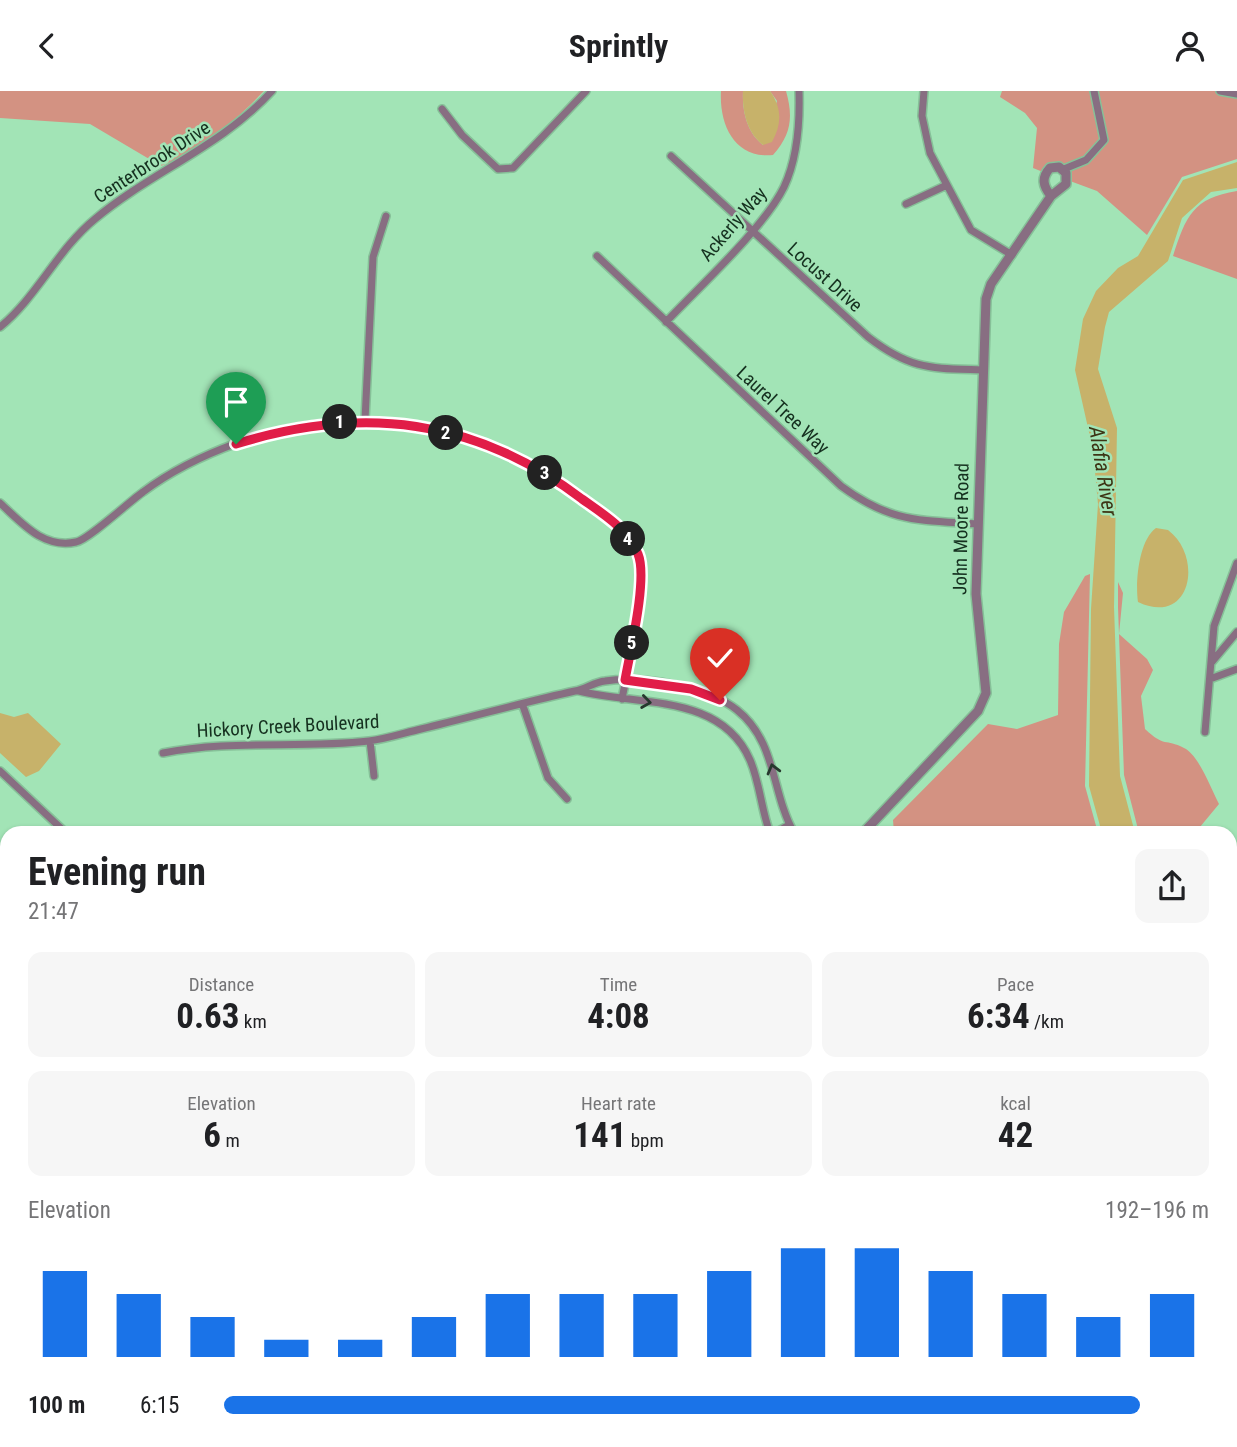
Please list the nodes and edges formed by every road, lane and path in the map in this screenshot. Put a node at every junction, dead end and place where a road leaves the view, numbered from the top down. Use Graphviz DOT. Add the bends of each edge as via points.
graph roads {
  1 [pos="272,91"];
  2 [pos="585,91"];
  3 [pos="799,91"];
  4 [pos="924,91"];
  5 [pos="1094,91"];
  6 [pos="1220,91"];
  7 [pos="1237,94"];
  8 [pos="442,109"];
  9 [pos="671,156"];
  10 [pos="1063,169"];
  11 [pos="947,185"];
  12 [pos="1051,196"];
  13 [pos="906,204"];
  14 [pos="386,216"];
  15 [pos="750,231"];
  16 [pos="1012,255"];
  17 [pos="597,256"];
  18 [pos="666,322"];
  19 [pos="0,327"];
  20 [pos="982,370"];
  21 [pos="365,420"];
  22 [pos="0,503"];
  23 [pos="978,524"];
  24 [pos="1237,563"];
  25 [pos="1237,632"];
  26 [pos="1211,663"];
  27 [pos="1237,669"];
  28 [pos="1210,679"];
  29 [pos="625,680"];
  30 [pos="579,691"];
  31 [pos="622,699"];
  32 [pos="523,706"];
  33 [pos="1205,732"];
  34 [pos="370,741"];
  35 [pos="163,753"];
  36 [pos="0,771"];
  37 [pos="373,776"];
  38 [pos="567,799"];
  39 [pos="789,825"];
  40 [pos="59,826"];
  41 [pos="771,826"];
  42 [pos="870,826"];
  1 -- 19 [label="street, Centerbrook Drive" via="248,118 135,188 93,221 52,266 23,308"];
  2 -- 8 [label="street" via="513,167 498,169"];
  3 -- 15 [label="street, Ackerly Way" via="796,145 784,186"];
  4 -- 11 [label="street" via="922,116 930,153"];
  5 -- 10 [label="street" via="1104,140 1086,160"];
  6 -- 7 [label="street"];
  9 -- 15 [label="street, Locust Drive"];
  10 -- 12 [label="street, John Moore Road" via="1066,184"];
  10 -- 12 [label="street, John Moore Road" via="1054,166 1044,176"];
  11 -- 13 [label="street"];
  11 -- 16 [label="street" via="971,230"];
  12 -- 16 [label="street, John Moore Road"];
  14 -- 21 [label="street" via="373,257"];
  15 -- 18 [label="street, Ackerly Way"];
  15 -- 20 [label="street, Locust Drive" via="894,357 926,368"];
  16 -- 20 [label="street, John Moore Road" via="987,294"];
  17 -- 18 [label="street, Laurel Tree Way"];
  18 -- 23 [label="street, Laurel Tree Way" via="868,506 903,518"];
  20 -- 23 [label="street, John Moore Road"];
  21 -- 22 [label="street" via="290,429 236,444 184,466 77,542 43,541"];
  21 -- 29 [label="street" via="416,426 492,445 558,480 621,528 639,555 640,595"];
  23 -- 42 [label="street, John Moore Road" via="977,604 985,699"];
  24 -- 26 [label="street" via="1214,626"];
  25 -- 26 [label="street"];
  26 -- 28 [label="street"];
  27 -- 28 [label="street"];
  28 -- 33 [label="street"];
  29 -- 30 [label="street, Hickory Creek Boulevard" via="595,683"];
  29 -- 31 [label="street"];
  39 -- 29 [label="street, Hickory Creek Boulevard, one-way" via="767,750 737,710 702,691"];
  30 -- 31 [label="street, Hickory Creek Boulevard"];
  30 -- 32 [label="street, Hickory Creek Boulevard"];
  31 -- 41 [label="street, Hickory Creek Boulevard, one-way" via="697,710 726,728 748,757"];
  32 -- 34 [label="street, Hickory Creek Boulevard"];
  32 -- 38 [label="street" via="548,778"];
  34 -- 35 [label="street, Hickory Creek Boulevard" via="199,745"];
  34 -- 37 [label="street"];
  36 -- 40 [label="street"];
}
